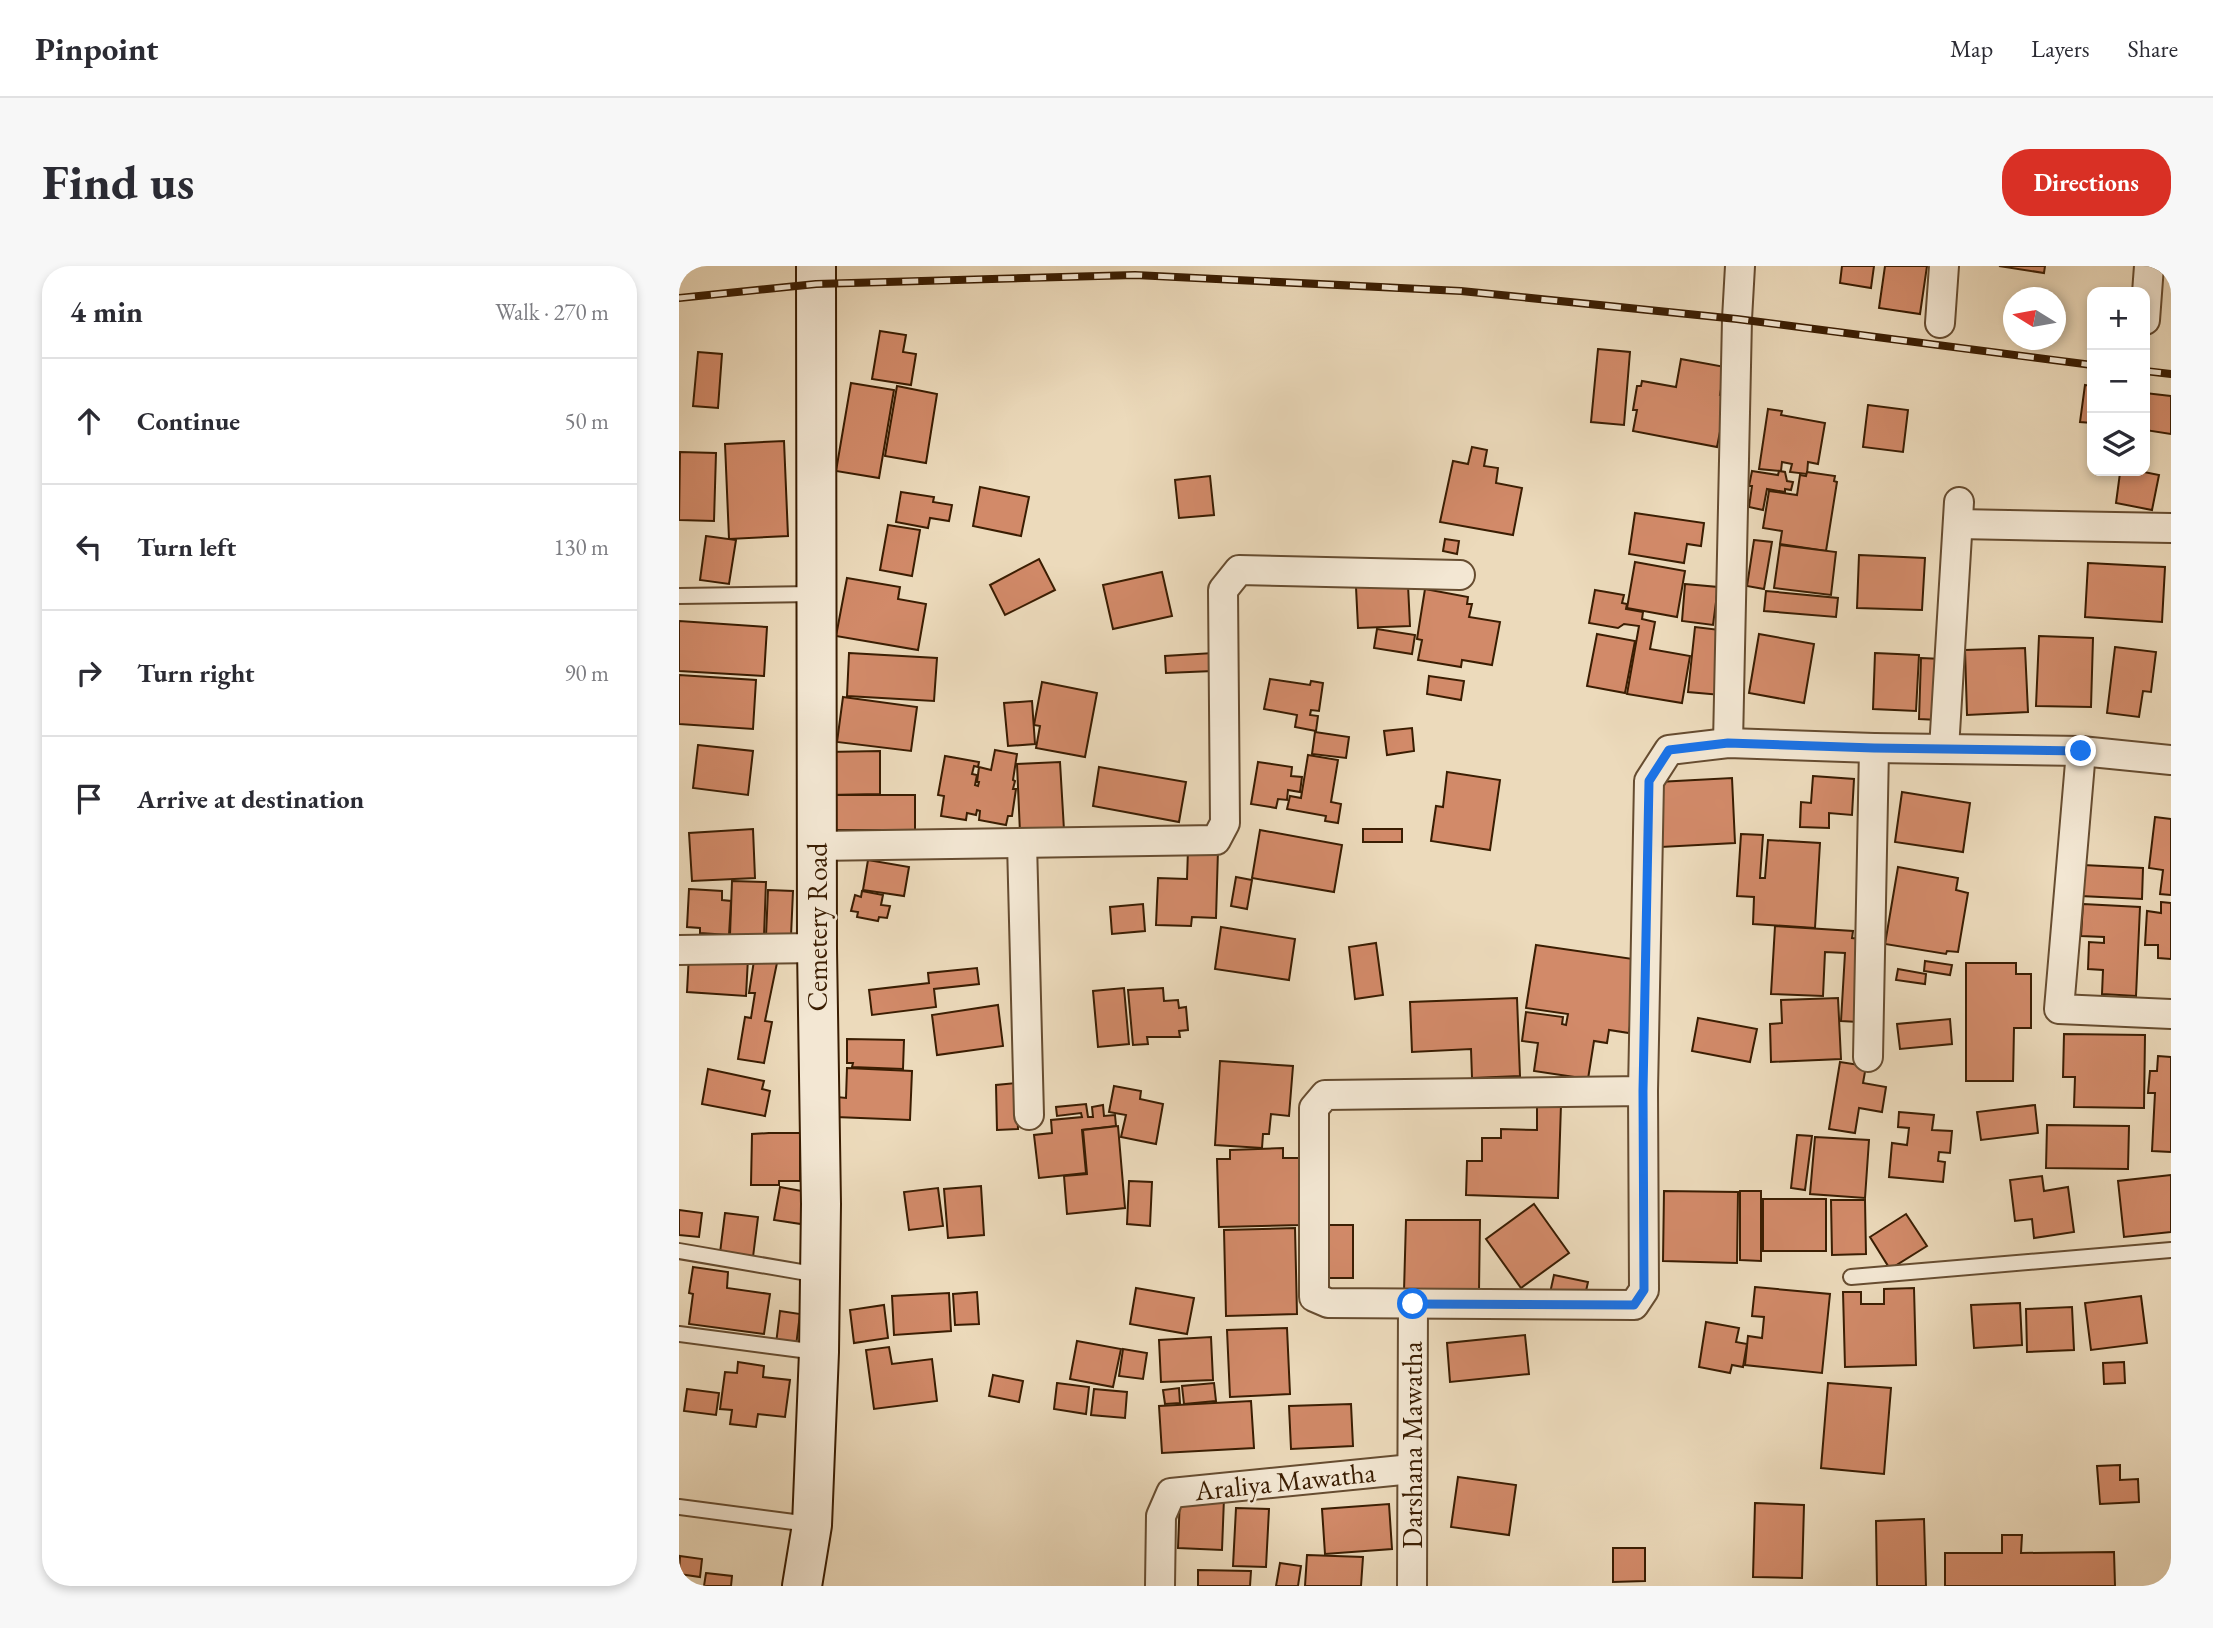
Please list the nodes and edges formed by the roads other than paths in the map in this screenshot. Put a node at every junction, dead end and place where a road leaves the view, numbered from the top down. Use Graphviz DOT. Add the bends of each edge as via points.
graph roads {
  1 [pos="816,266"];
  2 [pos="1740,266"];
  3 [pos="1944,266"];
  4 [pos="2149,266"];
  5 [pos="2147,287"];
  6 [pos="1940,323"];
  7 [pos="2171,528"];
  8 [pos="1460,575"];
  9 [pos="816,594"];
  10 [pos="679,596"];
  11 [pos="1728,743"];
  12 [pos="1874,748"];
  13 [pos="1944,749"];
  14 [pos="2081,751"];
  15 [pos="2171,760"];
  16 [pos="1022,843"];
  17 [pos="816,846"];
  18 [pos="817,948"];
  19 [pos="679,950"];
  20 [pos="2171,1014"];
  21 [pos="1868,1057"];
  22 [pos="1643,1091"];
  23 [pos="1029,1115"];
  24 [pos="2171,1250"];
  25 [pos="679,1251"];
  26 [pos="820,1275"];
  27 [pos="1851,1277"];
  28 [pos="1413,1304"];
  29 [pos="679,1334"];
  30 [pos="819,1352"];
  31 [pos="1412,1469"];
  32 [pos="679,1507"];
  33 [pos="812,1525"];
  34 [pos="802,1586"];
  35 [pos="1160,1586"];
  36 [pos="1412,1586"];
  1 -- 9 [label="street, Cemetery Road"];
  2 -- 11 [label="street"];
  3 -- 6 [label="street"];
  4 -- 5 [label="street"];
  7 -- 13 [label="street" via="1959,513"];
  8 -- 16 [label="street" via="1239,570 1223,590 1225,823 1216,840"];
  9 -- 10 [label="lane"];
  9 -- 17 [label="street, Cemetery Road"];
  11 -- 12 [label="street"];
  11 -- 22 [label="street" via="1669,750 1649,781"];
  12 -- 13 [label="street"];
  12 -- 21 [label="street"];
  13 -- 14 [label="street"];
  14 -- 15 [label="street"];
  14 -- 20 [label="street" via="2059,1009"];
  16 -- 17 [label="street"];
  16 -- 23 [label="street"];
  17 -- 18 [label="street, Cemetery Road"];
  18 -- 19 [label="street"];
  18 -- 26 [label="street, Cemetery Road"];
  22 -- 28 [label="street" via="1644,1290 1634,1305"];
  22 -- 28 [label="street" via="1325,1095 1314,1108 1314,1297 1328,1303"];
  24 -- 27 [label="lane"];
  25 -- 26 [label="lane"];
  26 -- 30 [label="street, Cemetery Road"];
  28 -- 31 [label="street, Darshana Mawatha"];
  29 -- 30 [label="lane"];
  30 -- 33 [label="street, Cemetery Road"];
  31 -- 35 [label="street, Araliya Mawatha" via="1171,1493 1160,1516"];
  31 -- 36 [label="street, Darshana Mawatha"];
  32 -- 33 [label="lane"];
  33 -- 34 [label="street, Cemetery Road"];
}
